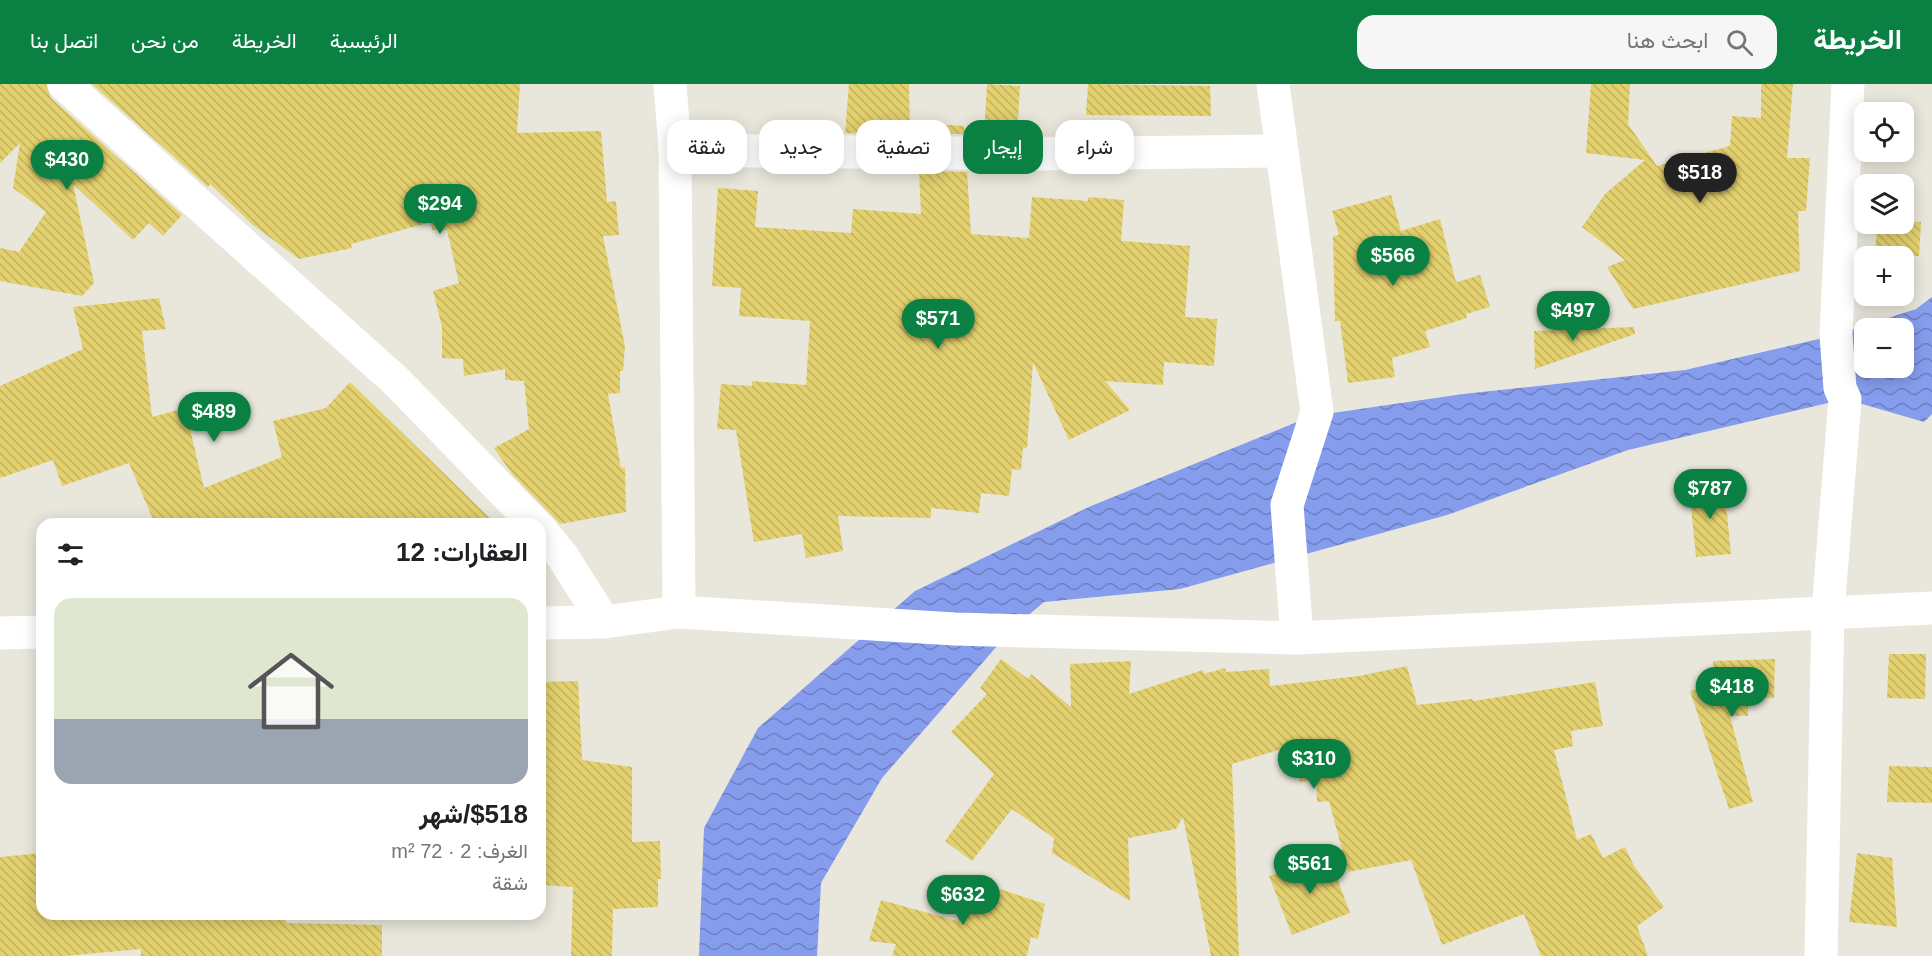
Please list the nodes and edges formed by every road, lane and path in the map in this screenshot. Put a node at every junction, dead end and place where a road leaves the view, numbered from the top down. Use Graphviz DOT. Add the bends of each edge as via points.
graph roads {
  1 [pos="64,84"];
  2 [pos="670,84"];
  3 [pos="1273,84"];
  4 [pos="1848,84"];
  5 [pos="673,120"];
  6 [pos="747,151"];
  7 [pos="1281,151"];
  8 [pos="675,174"];
  9 [pos="529,518"];
  10 [pos="546,536"];
  11 [pos="1932,608"];
  12 [pos="679,612"];
  13 [pos="1828,612"];
  14 [pos="604,622"];
  15 [pos="546,623"];
  16 [pos="36,632"];
  17 [pos="0,633"];
  18 [pos="1298,638"];
  19 [pos="1821,956"];
  1 -- 9 [label="street" via="396,381"];
  2 -- 5 [label="street"];
  3 -- 7 [label="street"];
  4 -- 13 [label="street" via="1836,335 1840,388 1845,399"];
  6 -- 7 [label="street" via="1038,154"];
  7 -- 18 [label="street" via="1317,412 1287,505"];
  8 -- 12 [label="street"];
  10 -- 14 [label="street"];
  11 -- 13 [label="street"];
  12 -- 14 [label="street"];
  12 -- 18 [label="street" via="954,629"];
  13 -- 18 [label="street"];
  13 -- 19 [label="street"];
  14 -- 15 [label="street"];
  16 -- 17 [label="street"];
}
